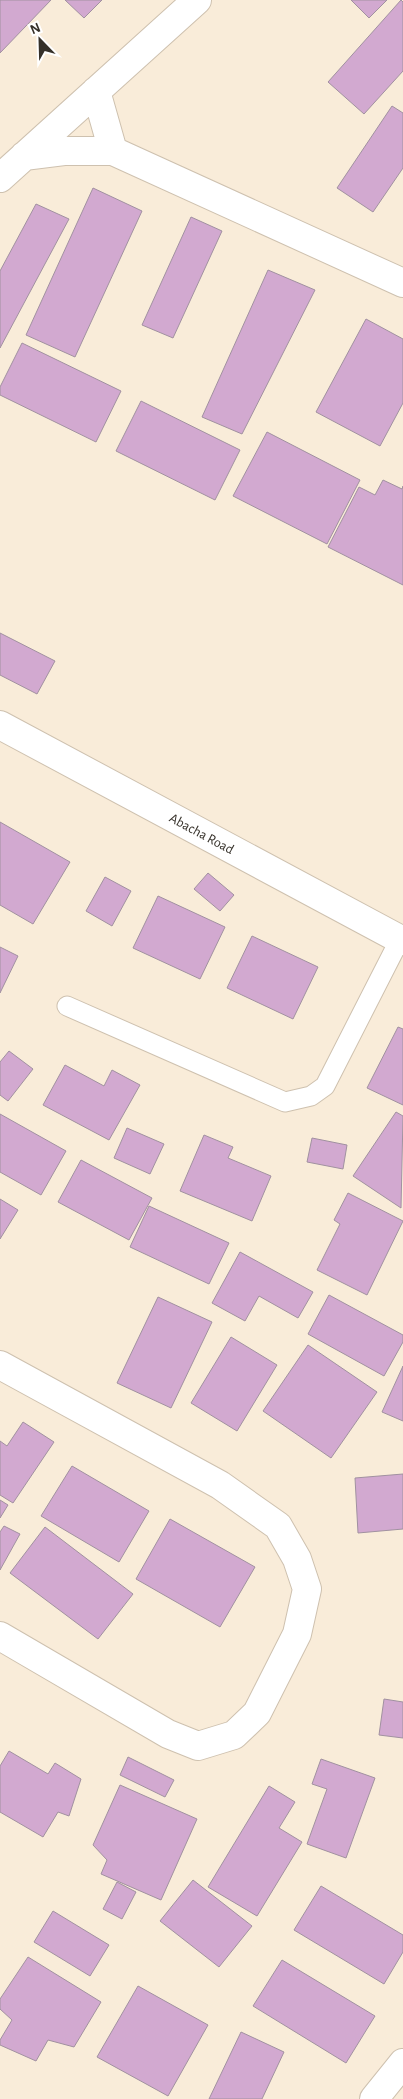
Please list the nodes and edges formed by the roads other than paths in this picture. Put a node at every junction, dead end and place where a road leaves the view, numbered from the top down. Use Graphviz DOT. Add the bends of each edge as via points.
graph roads {
  1 [pos="197,0"];
  2 [pos="96,91"];
  3 [pos="113,151"];
  4 [pos="24,156"];
  5 [pos="0,178"];
  6 [pos="403,283"];
  7 [pos="0,726"];
  8 [pos="402,940"];
  9 [pos="67,1006"];
  10 [pos="0,1365"];
  11 [pos="0,1636"];
  12 [pos="403,2063"];
  13 [pos="374,2099"];
  1 -- 2 [label="street"];
  2 -- 3 [label="street"];
  2 -- 4 [label="street"];
  3 -- 4 [label="street"];
  3 -- 6 [label="street"];
  4 -- 5 [label="street"];
  7 -- 8 [label="street, Abacha Road"];
  8 -- 9 [label="lane" via="325,1086 311,1096 284,1102"];
  10 -- 11 [label="street" via="220,1485 278,1526 297,1559 306,1589 297,1634 257,1713 234,1734 198,1746 168,1734"];
  12 -- 13 [label="street"];
}
